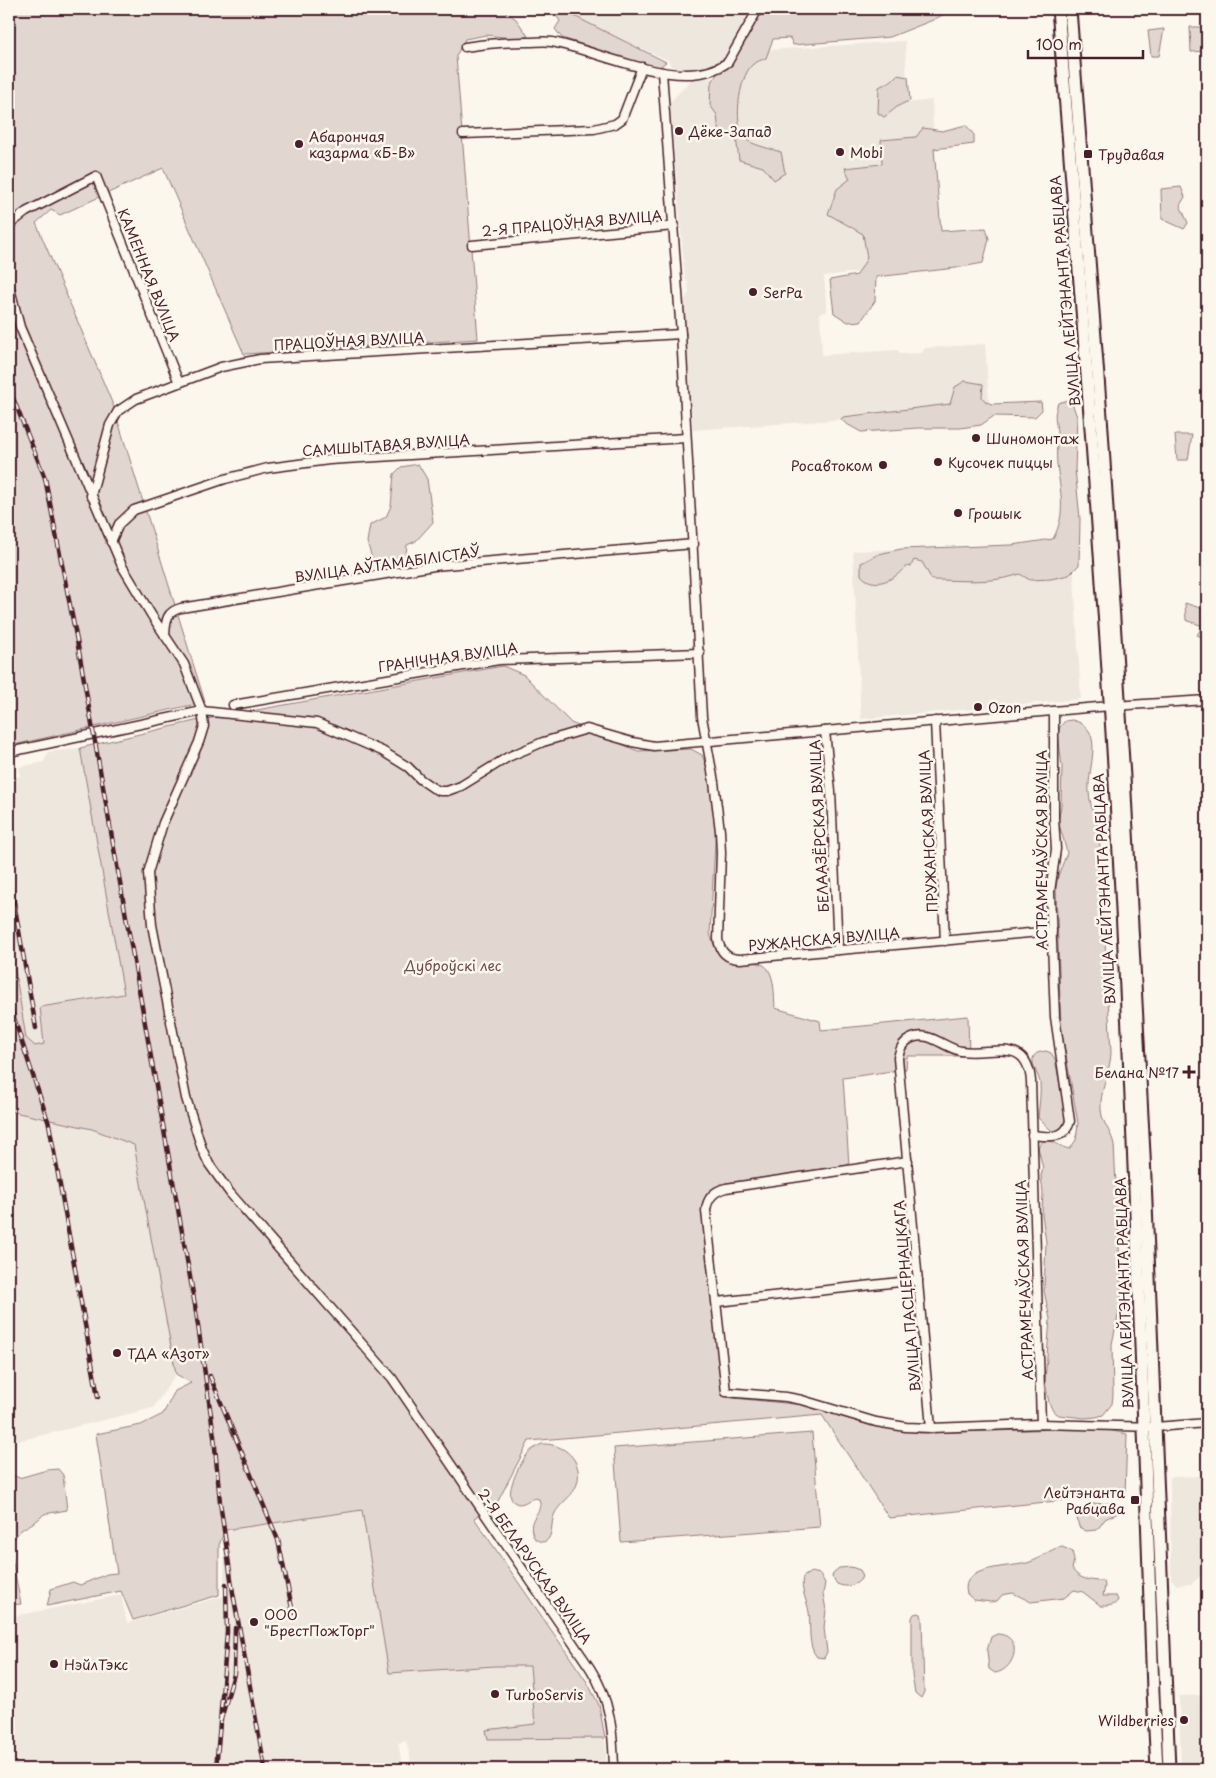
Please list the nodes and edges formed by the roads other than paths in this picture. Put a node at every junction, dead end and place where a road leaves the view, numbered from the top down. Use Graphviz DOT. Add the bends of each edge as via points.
graph roads {
  1 [pos="758,9"];
  2 [pos="1058,9"];
  3 [pos="1070,9"];
  4 [pos="465,47"];
  5 [pos="642,67"];
  6 [pos="662,72"];
  7 [pos="463,134"];
  8 [pos="9,225"];
  9 [pos="674,226"];
  10 [pos="472,245"];
  11 [pos="9,285"];
  12 [pos="681,334"];
  13 [pos="179,383"];
  14 [pos="1096,412"];
  15 [pos="686,438"];
  16 [pos="91,496"];
  17 [pos="111,542"];
  18 [pos="694,544"];
  19 [pos="165,636"];
  20 [pos="700,653"];
  21 [pos="1207,700"];
  22 [pos="233,705"];
  23 [pos="1115,706"];
  24 [pos="202,711"];
  25 [pos="1054,711"];
  26 [pos="935,721"];
  27 [pos="825,731"];
  28 [pos="706,742"];
  29 [pos="9,752"];
  30 [pos="1052,932"];
  31 [pos="946,941"];
  32 [pos="838,950"];
  33 [pos="1002,1050"];
  34 [pos="1032,1135"];
  35 [pos="908,1161"];
  36 [pos="918,1280"];
  37 [pos="717,1302"];
  38 [pos="1207,1423"];
  39 [pos="1041,1424"];
  40 [pos="1150,1427"];
  41 [pos="931,1428"];
  42 [pos="614,1769"];
  43 [pos="1158,1769"];
  44 [pos="1169,1769"];
  1 -- 6 [label="street" via="733,55 722,66 695,74"];
  2 -- 14 [label="highway, ВУЛІЦА ЛЕЙТЭНАНТА РАБЦАВА"];
  3 -- 14 [label="highway, ВУЛІЦА ЛЕЙТЭНАНТА РАБЦАВА"];
  4 -- 5 [label="street" via="492,42 551,42"];
  5 -- 6 [label="street"];
  5 -- 7 [label="street" via="622,119 615,124 594,129"];
  6 -- 9 [label="street"];
  8 -- 13 [label="street, КАМЕННАЯ ВУЛІЦА" via="26,212 96,176"];
  9 -- 10 [label="street, 2-Я ПРАЦОЎНАЯ ВУЛІЦА"];
  9 -- 12 [label="street"];
  11 -- 16 [label="street" via="20,327"];
  12 -- 13 [label="street, ПРАЦОЎНАЯ ВУЛІЦА" via="274,357 233,364"];
  12 -- 15 [label="street"];
  13 -- 16 [label="street, ПРАЦОЎНАЯ ВУЛІЦА" via="136,399 118,411 110,425"];
  14 -- 23 [label="highway, ВУЛІЦА ЛЕЙТЭНАНТА РАБЦАВА"];
  15 -- 17 [label="street, САМШЫТАВАЯ ВУЛІЦА" via="322,461 268,468 134,510 119,524"];
  15 -- 18 [label="street"];
  16 -- 17 [label="street"];
  17 -- 19 [label="street"];
  18 -- 19 [label="street, ВУЛІЦА АЎТАМАБІЛІСТАЎ" via="434,566 181,608 167,616"];
  18 -- 20 [label="street"];
  19 -- 24 [label="street" via="184,664"];
  20 -- 22 [label="street, ГРАНІЧНАЯ ВУЛІЦА" via="500,660"];
  20 -- 28 [label="street"];
  21 -- 23 [label="street"];
  23 -- 25 [label="street"];
  23 -- 40 [label="highway, ВУЛІЦА ЛЕЙТЭНАНТА РАБЦАВА" via="1134,1168"];
  24 -- 28 [label="street" via="317,723 382,751 433,788 448,791 508,757 587,729 654,746"];
  24 -- 29 [label="street"];
  24 -- 42 [label="street, 2-Я БЕЛАРУСКАЯ ВУЛІЦА" via="204,726 199,742 163,823 148,873 152,925 186,1098 202,1149 230,1193 400,1390 598,1680 610,1717"];
  25 -- 26 [label="street"];
  25 -- 30 [label="street, АСТРАМЕЧАЎСКАЯ ВУЛІЦА" via="1056,849 1051,882"];
  26 -- 27 [label="street"];
  26 -- 31 [label="street, ПРУЖАНСКАЯ ВУЛІЦА"];
  27 -- 28 [label="street"];
  27 -- 32 [label="street, БЕЛААЗЁРСКАЯ ВУЛІЦА"];
  28 -- 32 [label="street, РУЖАНСКАЯ ВУЛІЦА" via="720,831 718,939 721,949 734,959"];
  30 -- 31 [label="street, РУЖАНСКАЯ ВУЛІЦА"];
  30 -- 34 [label="street, АСТРАМЕЧАЎСКАЯ ВУЛІЦА" via="1055,1017 1070,1121 1058,1136"];
  31 -- 32 [label="street, РУЖАНСКАЯ ВУЛІЦА"];
  33 -- 34 [label="street, АСТРАМЕЧАЎСКАЯ ВУЛІЦА" via="1019,1054 1029,1067"];
  33 -- 35 [label="street, ВУЛІЦА ПАСЦЕРНАЦКАГА" via="955,1050 934,1038 920,1036 902,1045 898,1058"];
  34 -- 39 [label="street, АСТРАМЕЧАЎСКАЯ ВУЛІЦА"];
  35 -- 36 [label="street, ВУЛІЦА ПАСЦЕРНАЦКАГА"];
  35 -- 37 [label="street" via="720,1189 708,1200 706,1211"];
  36 -- 37 [label="street"];
  36 -- 41 [label="street, ВУЛІЦА ПАСЦЕРНАЦКАГА"];
  37 -- 41 [label="street" via="726,1392 786,1397 876,1422"];
  38 -- 40 [label="street"];
  39 -- 40 [label="street"];
  39 -- 41 [label="street"];
  40 -- 43 [label="highway, ВУЛІЦА ЛЕЙТЭНАНТА РАБЦАВА" via="1153,1690"];
  40 -- 44 [label="highway, ВУЛІЦА ЛЕЙТЭНАНТА РАБЦАВА"];
}
